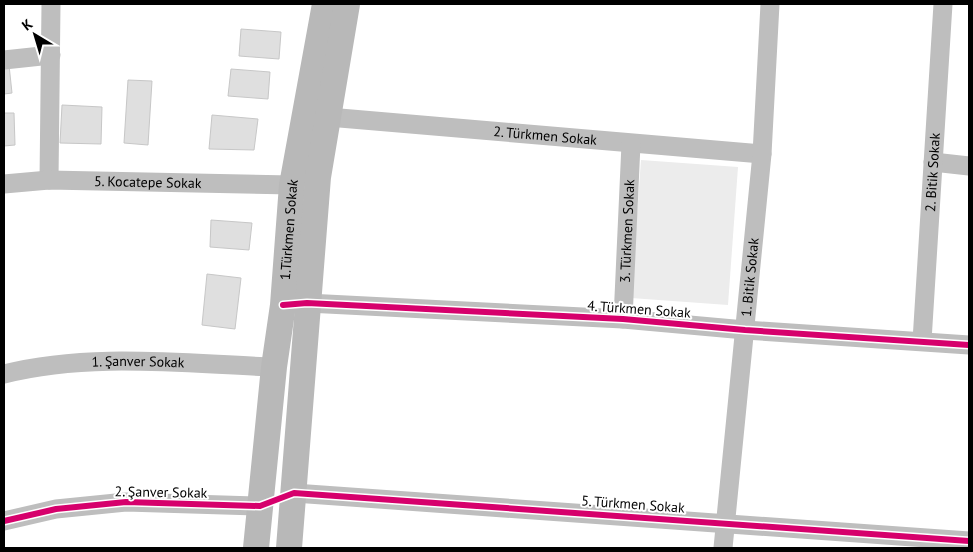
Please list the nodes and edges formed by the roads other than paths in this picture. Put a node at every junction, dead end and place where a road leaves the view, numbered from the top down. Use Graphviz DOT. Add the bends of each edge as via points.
graph roads {
  1 [pos="51,4"];
  2 [pos="325,4"];
  3 [pos="347,4"];
  4 [pos="770,4"];
  5 [pos="943,4"];
  6 [pos="51,55"];
  7 [pos="4,60"];
  8 [pos="328,117"];
  9 [pos="631,144"];
  10 [pos="762,154"];
  11 [pos="933,162"];
  12 [pos="969,166"];
  13 [pos="49,180"];
  14 [pos="4,184"];
  15 [pos="292,185"];
  16 [pos="295,304"];
  17 [pos="622,319"];
  18 [pos="745,330"];
  19 [pos="922,341"];
  20 [pos="969,345"];
  21 [pos="274,367"];
  22 [pos="4,374"];
  23 [pos="294,493"];
  24 [pos="260,506"];
  25 [pos="4,521"];
  26 [pos="726,524"];
  27 [pos="969,541"];
  28 [pos="256,548"];
  29 [pos="289,548"];
  30 [pos="723,548"];
  1 -- 6 [label="street"];
  2 -- 15 [label="street, 1.Türkmen Sokak"];
  3 -- 8 [label="street, 1.Türkmen Sokak"];
  4 -- 10 [label="street, 1. Bitik Sokak"];
  5 -- 11 [label="street, 2. Bitik Sokak"];
  6 -- 7 [label="street"];
  6 -- 13 [label="street"];
  8 -- 9 [label="street, 2. Türkmen Sokak"];
  8 -- 16 [label="street, 1.Türkmen Sokak"];
  9 -- 10 [label="street, 2. Türkmen Sokak"];
  9 -- 17 [label="street, 3. Türkmen Sokak"];
  10 -- 18 [label="street, 1. Bitik Sokak"];
  11 -- 12 [label="street"];
  11 -- 19 [label="street, 2. Bitik Sokak"];
  13 -- 14 [label="street, 5. Kocatepe Sokak"];
  13 -- 15 [label="street, 5. Kocatepe Sokak"];
  15 -- 16 [label="street, 1.Türkmen Sokak"];
  16 -- 17 [label="street, 4. Türkmen Sokak"];
  16 -- 21 [label="street, 1.Türkmen Sokak"];
  16 -- 23 [label="street, 1.Türkmen Sokak"];
  17 -- 18 [label="street, 4. Türkmen Sokak"];
  18 -- 19 [label="street, 4. Türkmen Sokak"];
  18 -- 26 [label="street, 1. Bitik Sokak"];
  19 -- 20 [label="street, 4. Türkmen Sokak"];
  21 -- 22 [label="street, 1. Şanver Sokak" via="89,361 36,366"];
  21 -- 24 [label="street, 1.Türkmen Sokak"];
  23 -- 24 [label="street"];
  23 -- 26 [label="street, 5. Türkmen Sokak"];
  23 -- 29 [label="street, 1.Türkmen Sokak"];
  24 -- 25 [label="street, 2. Şanver Sokak" via="126,502 56,509"];
  24 -- 28 [label="street, 1.Türkmen Sokak"];
  26 -- 27 [label="street, 5. Türkmen Sokak"];
  26 -- 30 [label="street, 1. Bitik Sokak"];
}
